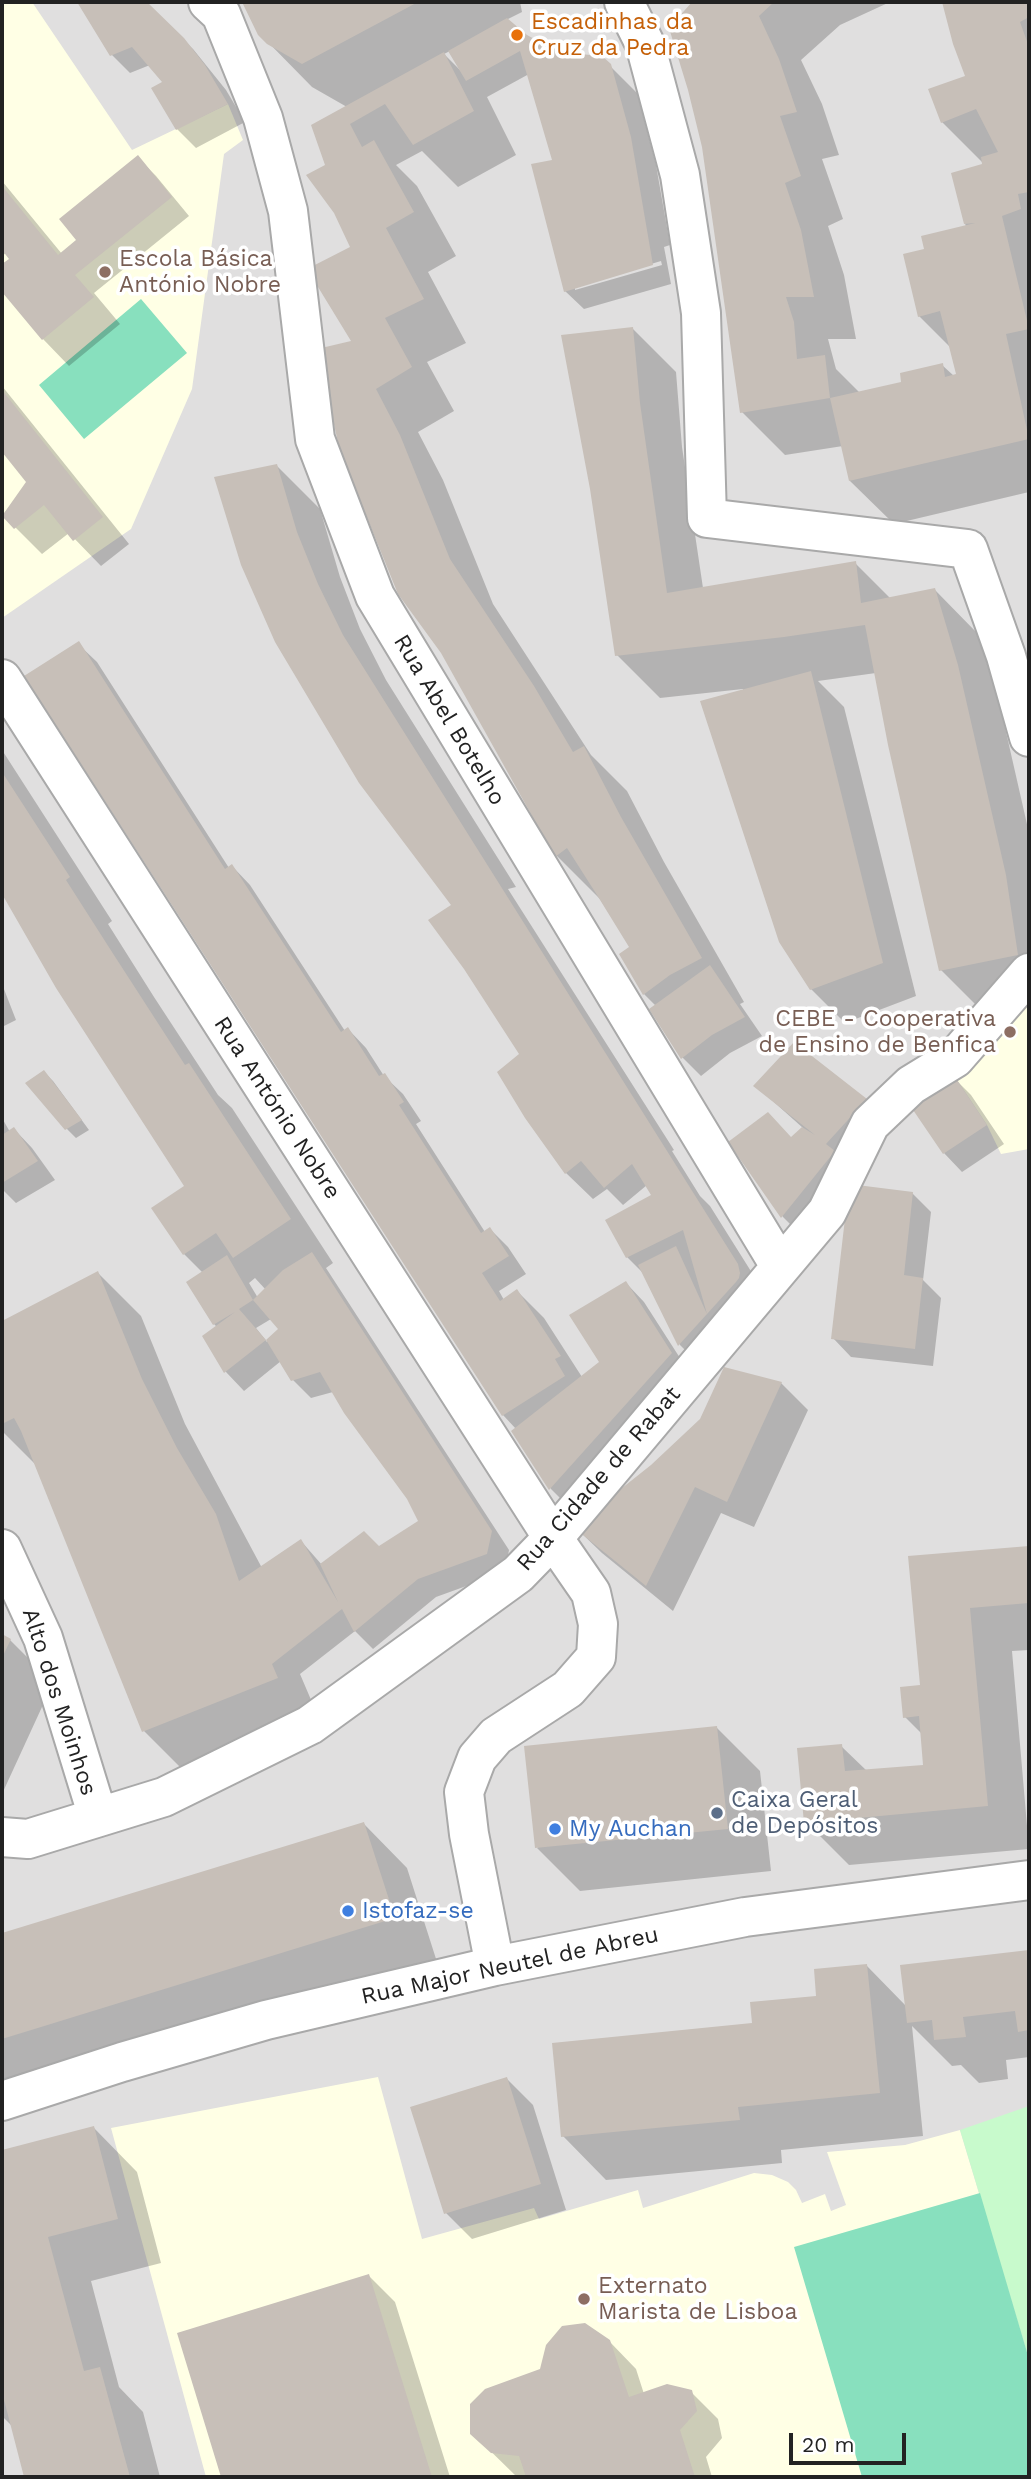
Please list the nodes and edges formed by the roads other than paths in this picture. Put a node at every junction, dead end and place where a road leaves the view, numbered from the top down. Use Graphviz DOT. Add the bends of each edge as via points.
graph roads {
  1 [pos="208,2"];
  2 [pos="624,2"];
  3 [pos="2,679"];
  4 [pos="1029,737"];
  5 [pos="1029,973"];
  6 [pos="780,1266"];
  7 [pos="553,1538"];
  8 [pos="2,1549"];
  9 [pos="98,1817"];
  10 [pos="2,1837"];
  11 [pos="1029,1880"];
  12 [pos="495,1966"];
  13 [pos="2,2101"];
  1 -- 6 [label="street, Rua Abel Botelho" via="221,14 263,118 288,211 314,439 375,596"];
  2 -- 4 [label="street" via="645,44 680,175 701,313 707,518 968,549"];
  3 -- 7 [label="street, Rua António Nobre"];
  5 -- 6 [label="street, Rua Cidade de Rabat" via="955,1058 911,1085 870,1124 827,1212"];
  6 -- 7 [label="street, Rua Cidade de Rabat"];
  7 -- 9 [label="street, Rua Cidade de Rabat" via="518,1574 310,1725 164,1797"];
  7 -- 12 [label="street, Rua António Nobre" via="591,1593 598,1624 596,1657 568,1689 496,1736 477,1758 464,1792"];
  8 -- 9 [label="street, Alto dos Moinhos" via="43,1638"];
  9 -- 10 [label="street, Rua Cidade de Rabat" via="28,1839"];
  11 -- 12 [label="street, Rua Major Neutel de Abreu" via="745,1917"];
  12 -- 13 [label="street, Rua Major Neutel de Abreu" via="266,2020"];
}
